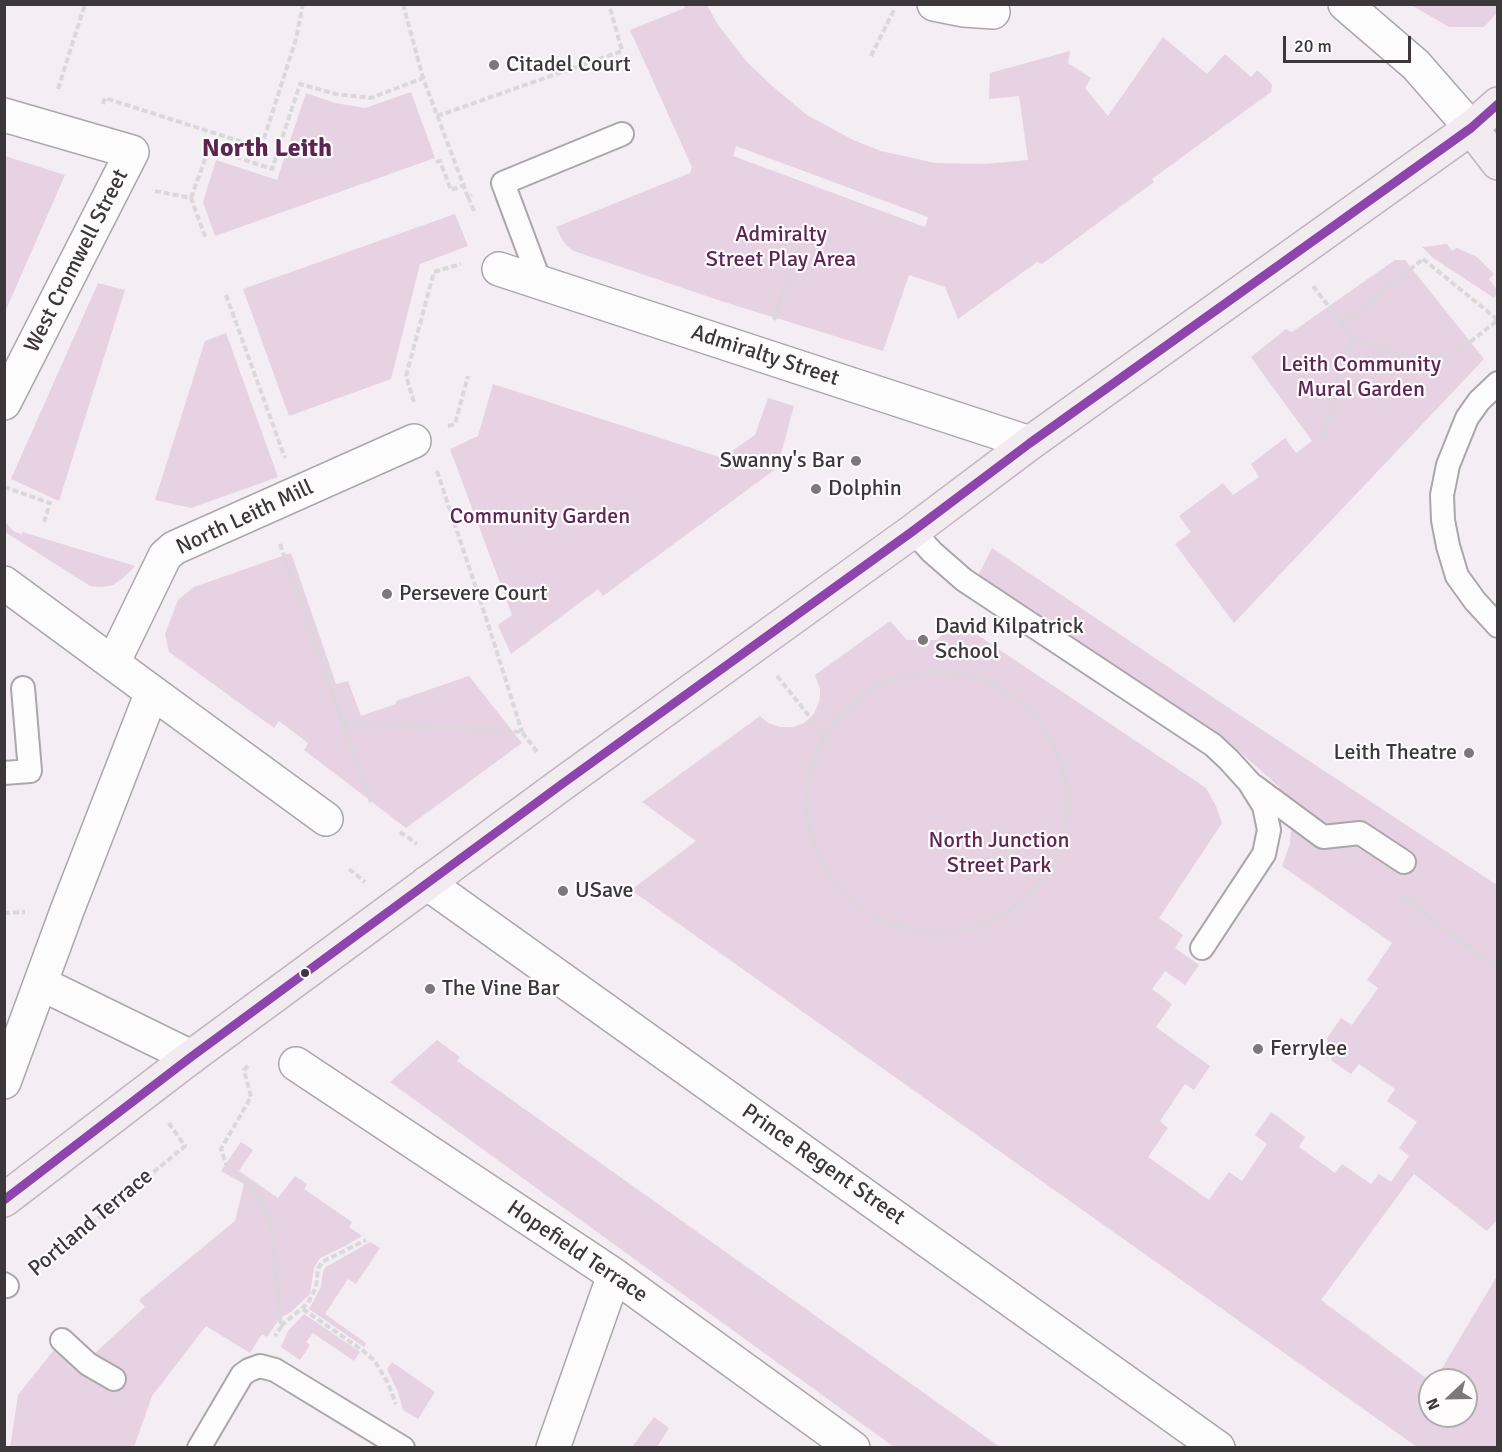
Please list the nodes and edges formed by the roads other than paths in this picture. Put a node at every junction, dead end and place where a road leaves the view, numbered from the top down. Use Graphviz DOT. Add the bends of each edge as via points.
graph roads {
  1 [pos="934,4"];
  2 [pos="1345,4"];
  3 [pos="993,12"];
  4 [pos="1497,104"];
  5 [pos="4,115"];
  6 [pos="1471,128"];
  7 [pos="622,134"];
  8 [pos="1497,163"];
  9 [pos="499,269"];
  10 [pos="540,282"];
  11 [pos="1497,383"];
  12 [pos="4,403"];
  13 [pos="420,439"];
  14 [pos="1030,443"];
  15 [pos="913,531"];
  16 [pos="4,583"];
  17 [pos="1497,626"];
  18 [pos="113,663"];
  19 [pos="23,688"];
  20 [pos="152,692"];
  21 [pos="4,773"];
  22 [pos="1249,782"];
  23 [pos="326,819"];
  24 [pos="1404,862"];
  25 [pos="427,883"];
  26 [pos="1202,948"];
  27 [pos="42,984"];
  28 [pos="191,1057"];
  29 [pos="296,1064"];
  30 [pos="4,1082"];
  31 [pos="4,1200"];
  32 [pos="614,1275"];
  33 [pos="62,1340"];
  34 [pos="114,1378"];
  35 [pos="199,1448"];
  36 [pos="403,1448"];
  37 [pos="553,1448"];
  38 [pos="853,1448"];
  39 [pos="1218,1448"];
  1 -- 3 [label="street"];
  2 -- 6 [label="street" via="1416,65"];
  4 -- 6 [label="main road"];
  5 -- 12 [label="street, West Cromwell Street" via="132,152"];
  6 -- 8 [label="main road"];
  6 -- 14 [label="main road"];
  7 -- 10 [label="lane" via="503,183"];
  9 -- 10 [label="street, Admiralty Street"];
  10 -- 14 [label="street, Admiralty Street"];
  11 -- 17 [label="lane" via="1467,418 1448,465 1442,495 1443,520 1457,576"];
  13 -- 18 [label="street, North Leith Mill" via="174,548 165,556"];
  14 -- 15 [label="main road"];
  15 -- 22 [label="lane" via="964,580 1213,746"];
  15 -- 25 [label="main road"];
  16 -- 18 [label="street"];
  18 -- 20 [label="street"];
  19 -- 21 [label="lane" via="30,771"];
  20 -- 23 [label="street"];
  20 -- 27 [label="street"];
  22 -- 24 [label="lane" via="1323,837 1360,833"];
  22 -- 26 [label="lane" via="1264,806 1269,830 1264,854"];
  25 -- 28 [label="main road"];
  25 -- 39 [label="street, Prince Regent Street"];
  27 -- 28 [label="street"];
  27 -- 30 [label="street"];
  28 -- 31 [label="main road"];
  29 -- 32 [label="street, Hopefield Terrace"];
  32 -- 37 [label="street"];
  32 -- 38 [label="street, Hopefield Terrace"];
  33 -- 34 [label="lane" via="88,1364"];
  35 -- 36 [label="lane" via="242,1375 261,1366 280,1373"];
}
